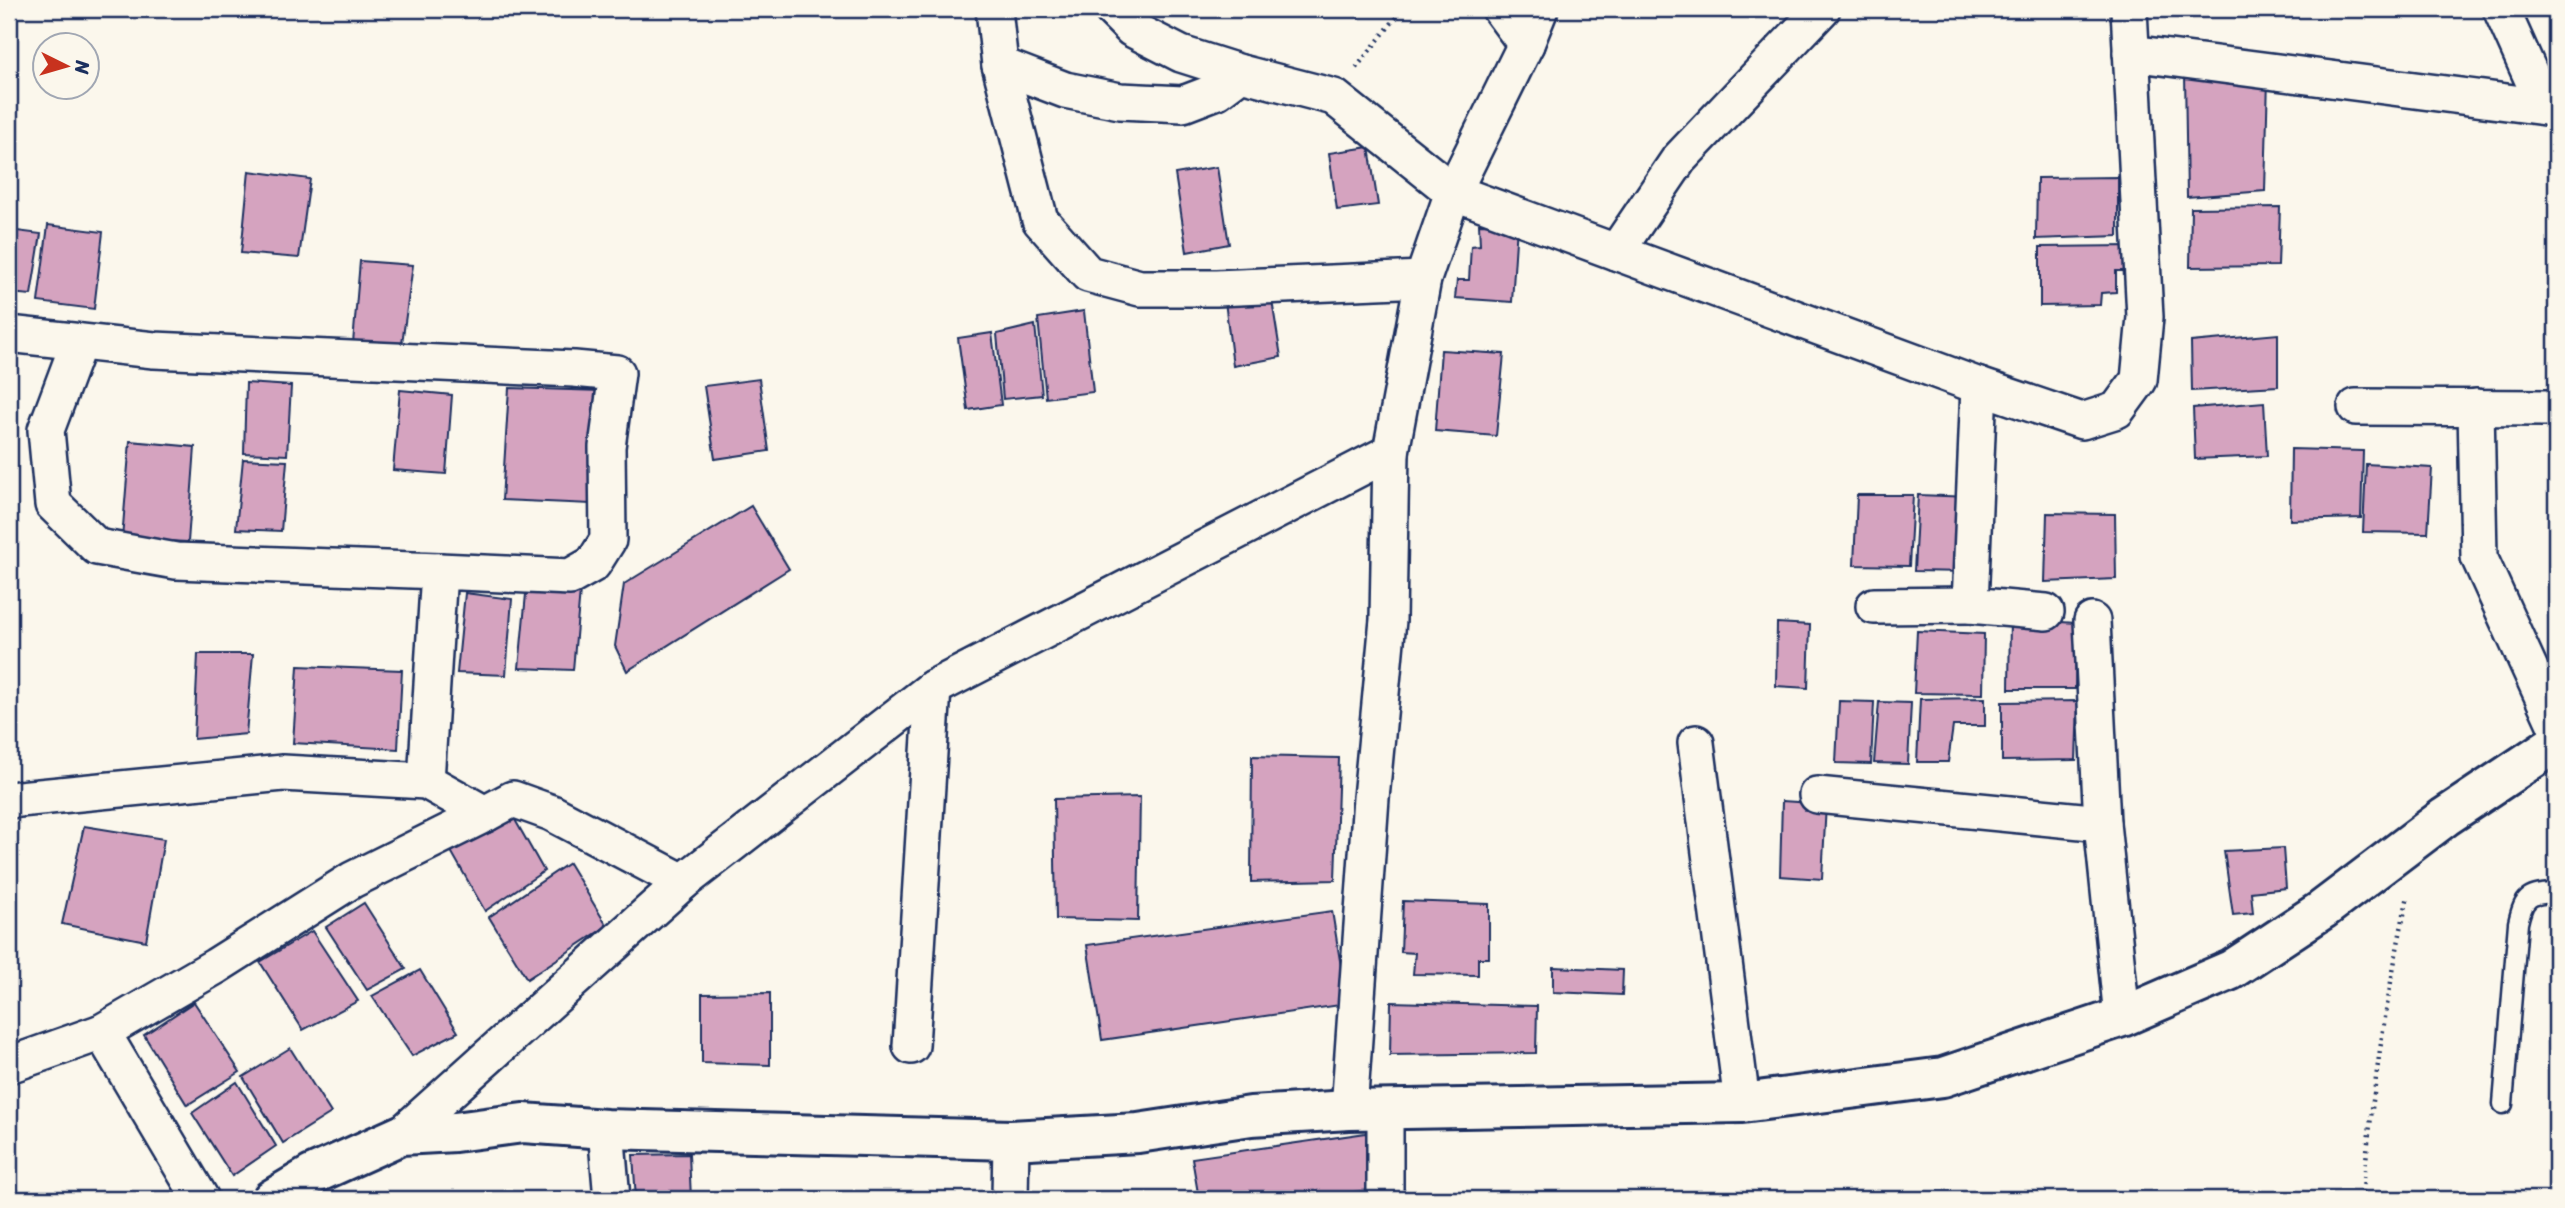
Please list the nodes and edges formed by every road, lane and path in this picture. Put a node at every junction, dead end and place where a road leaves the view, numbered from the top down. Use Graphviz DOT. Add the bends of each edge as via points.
graph roads {
  1 [pos="994,9"];
  2 [pos="1112,9"];
  3 [pos="1403,9"];
  4 [pos="1500,9"];
  5 [pos="1540,9"];
  6 [pos="1822,9"];
  7 [pos="2129,9"];
  8 [pos="2501,9"];
  9 [pos="1526,44"];
  10 [pos="2130,53"];
  11 [pos="1000,65"];
  12 [pos="1241,73"];
  13 [pos="1334,97"];
  14 [pos="2551,106"];
  15 [pos="1454,192"];
  16 [pos="1616,252"];
  17 [pos="1423,279"];
  18 [pos="9,334"];
  19 [pos="79,342"];
  20 [pos="1979,386"];
  21 [pos="2356,407"];
  22 [pos="2476,407"];
  23 [pos="2556,408"];
  24 [pos="1391,452"];
  25 [pos="439,572"];
  26 [pos="1970,605"];
  27 [pos="1874,606"];
  28 [pos="2046,612"];
  29 [pos="2092,621"];
  30 [pos="933,688"];
  31 [pos="2556,726"];
  32 [pos="1696,743"];
  33 [pos="2556,743"];
  34 [pos="426,781"];
  35 [pos="1817,795"];
  36 [pos="9,800"];
  37 [pos="485,814"];
  38 [pos="2102,823"];
  39 [pos="2421,835"];
  40 [pos="683,882"];
  41 [pos="2556,893"];
  42 [pos="2122,1017"];
  43 [pos="102,1032"];
  44 [pos="911,1046"];
  45 [pos="9,1065"];
  46 [pos="1742,1103"];
  47 [pos="2503,1104"];
  48 [pos="1367,1110"];
  49 [pos="606,1129"];
  50 [pos="401,1135"];
  51 [pos="1011,1140"];
  52 [pos="313,1187"];
  53 [pos="201,1199"];
  54 [pos="272,1199"];
  55 [pos="612,1199"];
  56 [pos="1010,1199"];
  57 [pos="1385,1199"];
  58 [pos="2362,1199"];
  1 -- 11 [label="street"];
  2 -- 12 [label="street" via="1132,29 1181,54"];
  3 -- 13 [label="path"];
  4 -- 9 [label="street"];
  5 -- 9 [label="street"];
  6 -- 16 [label="street" via="1679,159"];
  7 -- 10 [label="street"];
  8 -- 14 [label="street"];
  9 -- 15 [label="street"];
  10 -- 14 [label="street"];
  10 -- 20 [label="street" via="2145,317 2138,380 2117,410 2082,421"];
  11 -- 12 [label="street" via="1065,90 1120,101 1183,104 1217,91"];
  11 -- 17 [label="street" via="1040,220 1088,274 1140,288"];
  12 -- 13 [label="street"];
  13 -- 15 [label="street"];
  15 -- 16 [label="street"];
  15 -- 17 [label="street"];
  16 -- 20 [label="street"];
  17 -- 24 [label="street"];
  18 -- 19 [label="street"];
  19 -- 25 [label="street" via="46,430 53,504 97,547 176,561"];
  19 -- 25 [label="street" via="154,350 617,373 607,447 608,540 593,564 570,578"];
  20 -- 26 [label="street"];
  21 -- 22 [label="street"];
  22 -- 23 [label="street"];
  22 -- 31 [label="street" via="2479,557"];
  24 -- 30 [label="street"];
  24 -- 48 [label="street" via="1388,620 1371,798"];
  25 -- 34 [label="street"];
  26 -- 27 [label="street"];
  26 -- 28 [label="street"];
  29 -- 38 [label="street"];
  30 -- 40 [label="street"];
  30 -- 44 [label="street"];
  32 -- 46 [label="street"];
  33 -- 39 [label="street"];
  34 -- 36 [label="street" via="283,773"];
  34 -- 37 [label="street"];
  35 -- 38 [label="street"];
  37 -- 40 [label="street" via="513,799 552,813"];
  37 -- 43 [label="street" via="352,880"];
  38 -- 42 [label="street"];
  39 -- 42 [label="street" via="2322,910 2231,970"];
  39 -- 58 [label="path" via="2393,964"];
  40 -- 50 [label="street"];
  41 -- 47 [label="lane" via="2535,894 2522,905"];
  42 -- 46 [label="street" via="1943,1077"];
  43 -- 45 [label="street"];
  43 -- 53 [label="street"];
  46 -- 48 [label="street"];
  48 -- 51 [label="street" via="1251,1116 1138,1133"];
  48 -- 57 [label="street"];
  49 -- 50 [label="street" via="523,1123"];
  49 -- 51 [label="street"];
  49 -- 55 [label="street"];
  50 -- 52 [label="street"];
  51 -- 56 [label="street"];
  52 -- 54 [label="street"];
}
